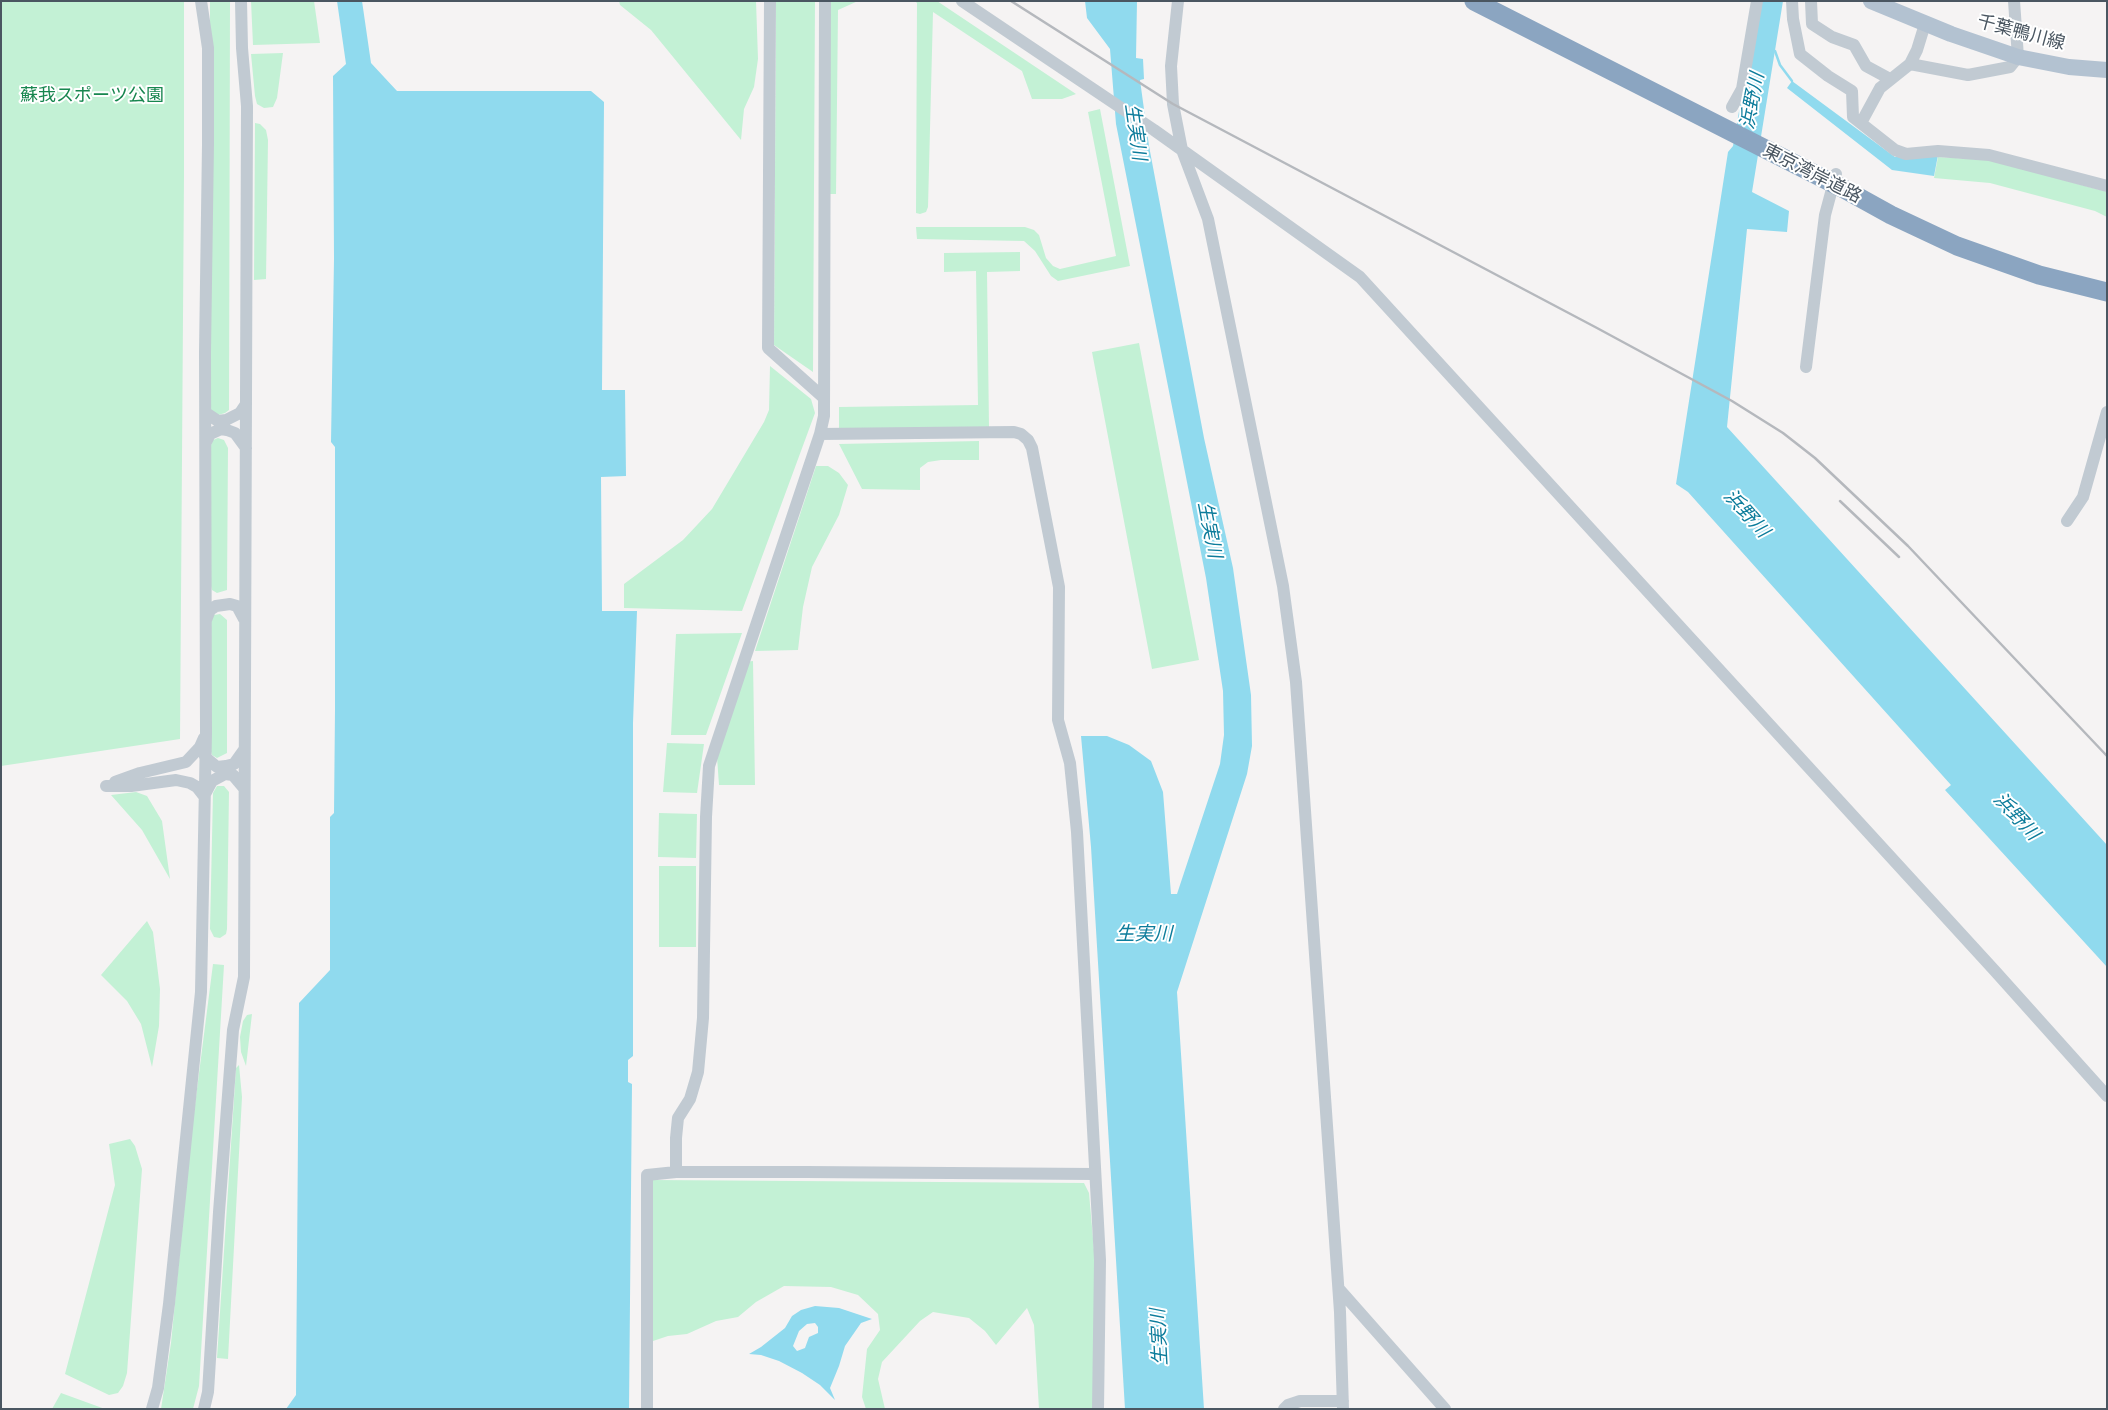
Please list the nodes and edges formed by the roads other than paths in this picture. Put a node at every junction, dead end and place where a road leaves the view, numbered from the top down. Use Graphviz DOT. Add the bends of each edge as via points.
graph roads {
  1 [pos="201,1"];
  2 [pos="241,1"];
  3 [pos="770,1"];
  4 [pos="825,1"];
  5 [pos="962,1"];
  6 [pos="1178,1"];
  7 [pos="1474,1"];
  8 [pos="1496,1"];
  9 [pos="1757,1"];
  10 [pos="1792,1"];
  11 [pos="1811,1"];
  12 [pos="1871,1"];
  13 [pos="2014,1"];
  14 [pos="1925,24"];
  15 [pos="2018,57"];
  16 [pos="1910,64"];
  17 [pos="2107,70"];
  18 [pos="1890,79"];
  19 [pos="1733,121"];
  20 [pos="1862,123"];
  21 [pos="1182,150"];
  22 [pos="1834,178"];
  23 [pos="2107,186"];
  24 [pos="2107,282"];
  25 [pos="2107,292"];
  26 [pos="1806,367"];
  27 [pos="824,398"];
  28 [pos="246,404"];
  29 [pos="2107,412"];
  30 [pos="206,413"];
  31 [pos="820,434"];
  32 [pos="206,442"];
  33 [pos="246,448"];
  34 [pos="2067,521"];
  35 [pos="206,587"];
  36 [pos="245,587"];
  37 [pos="206,620"];
  38 [pos="245,620"];
  39 [pos="206,733"];
  40 [pos="244,750"];
  41 [pos="206,757"];
  42 [pos="244,788"];
  43 [pos="204,796"];
  44 [pos="2107,1096"];
  45 [pos="676,1172"];
  46 [pos="1094,1174"];
  47 [pos="1339,1289"];
  48 [pos="1343,1405"];
  49 [pos="152,1409"];
  50 [pos="204,1409"];
  51 [pos="647,1409"];
  52 [pos="1098,1409"];
  53 [pos="1284,1409"];
  54 [pos="1445,1409"];
  1 -- 30 [label="street" via="208,48"];
  2 -- 28 [label="street" via="248,106"];
  3 -- 27 [label="street" via="768,348"];
  4 -- 27 [label="street"];
  5 -- 21 [label="street"];
  6 -- 21 [label="street" via="1172,66 1174,104"];
  7 -- 19 [label="highway, 東京湾岸道路"];
  8 -- 19 [label="highway, 東京湾岸道路"];
  9 -- 19 [label="street" via="1742,89"];
  10 -- 20 [label="street" via="1800,54 1852,91 1853,117"];
  11 -- 18 [label="street" via="1812,24 1832,37 1854,45 1866,66"];
  12 -- 14 [label="main road, 千葉鴨川線"];
  13 -- 15 [label="street"];
  14 -- 15 [label="main road, 千葉鴨川線"];
  14 -- 16 [label="street"];
  15 -- 16 [label="street" via="2010,66 1968,75"];
  15 -- 17 [label="main road, 千葉鴨川線" via="2068,67"];
  16 -- 18 [label="street"];
  18 -- 20 [label="street" via="1880,88"];
  19 -- 22 [label="highway, 東京湾岸道路" via="1765,144"];
  20 -- 23 [label="street" via="1886,144 1906,154 1938,151 1989,154"];
  21 -- 44 [label="street" via="1360,276"];
  21 -- 47 [label="street" via="1208,220 1283,586 1296,682"];
  22 -- 24 [label="highway, 東京湾岸道路" via="1973,241 2047,267"];
  22 -- 25 [label="highway, 東京湾岸道路" via="1891,215 1976,254 2039,275"];
  22 -- 26 [label="street" via="1825,215"];
  27 -- 31 [label="street"];
  28 -- 30 [label="street" via="240,413 226,420 218,421"];
  28 -- 33 [label="street"];
  29 -- 34 [label="street" via="2083,497"];
  30 -- 32 [label="street"];
  31 -- 45 [label="street" via="709,766 705,826 703,1018 698,1072 690,1099 678,1118"];
  31 -- 46 [label="street" via="1014,432 1028,440 1032,448 1059,587 1058,720 1070,763 1077,832"];
  32 -- 33 [label="street" via="210,434 221,429 235,433"];
  32 -- 35 [label="street"];
  33 -- 36 [label="street"];
  35 -- 36 [label="street" via="210,594 226,599 239,594"];
  35 -- 37 [label="street"];
  36 -- 38 [label="street"];
  37 -- 38 [label="street" via="210,610 230,604 237,606"];
  37 -- 39 [label="street"];
  38 -- 40 [label="street"];
  39 -- 41 [label="street"];
  39 -- 43 [label="street" via="200,747 186,762 106,786 176,780 190,783"];
  40 -- 41 [label="street" via="234,764 226,766 217,767"];
  40 -- 42 [label="street"];
  41 -- 43 [label="street"];
  42 -- 43 [label="street" via="232,775 225,774 212,781"];
  42 -- 50 [label="street" via="244,977 234,1030 208,1392"];
  43 -- 49 [label="street" via="201,992 169,1304 158,1388"];
  45 -- 46 [label="street"];
  45 -- 51 [label="street" via="648,1174"];
  46 -- 52 [label="street" via="1100,1260"];
  47 -- 48 [label="street"];
  47 -- 54 [label="street"];
  48 -- 53 [label="street" via="1300,1401"];
}
